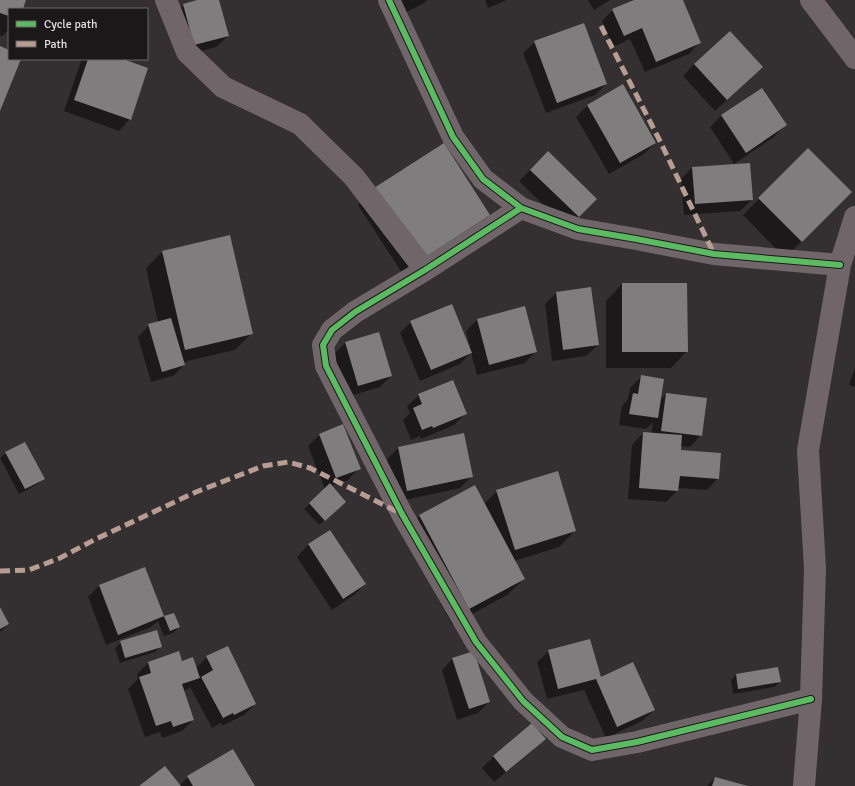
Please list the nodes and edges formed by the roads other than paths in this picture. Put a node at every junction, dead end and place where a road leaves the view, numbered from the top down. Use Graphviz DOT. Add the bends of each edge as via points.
graph roads {
  1 [pos="166,0"];
  2 [pos="390,0"];
  3 [pos="811,0"];
  4 [pos="855,58"];
  5 [pos="521,208"];
  6 [pos="855,217"];
  7 [pos="840,265"];
  8 [pos="425,270"];
  9 [pos="810,699"];
  10 [pos="804,786"];
  1 -- 8 [label="street" via="187,52 223,87 300,124 354,177"];
  2 -- 5 [label="street" via="452,137 483,179"];
  3 -- 4 [label="street"];
  5 -- 7 [label="street" via="578,229 714,254"];
  5 -- 8 [label="street"];
  6 -- 7 [label="street"];
  7 -- 9 [label="street" via="808,450 815,569"];
  8 -- 9 [label="street" via="355,312 332,330 323,345 326,366 402,514 476,642 523,701 562,737 592,750 637,742"];
  9 -- 10 [label="street"];
}
